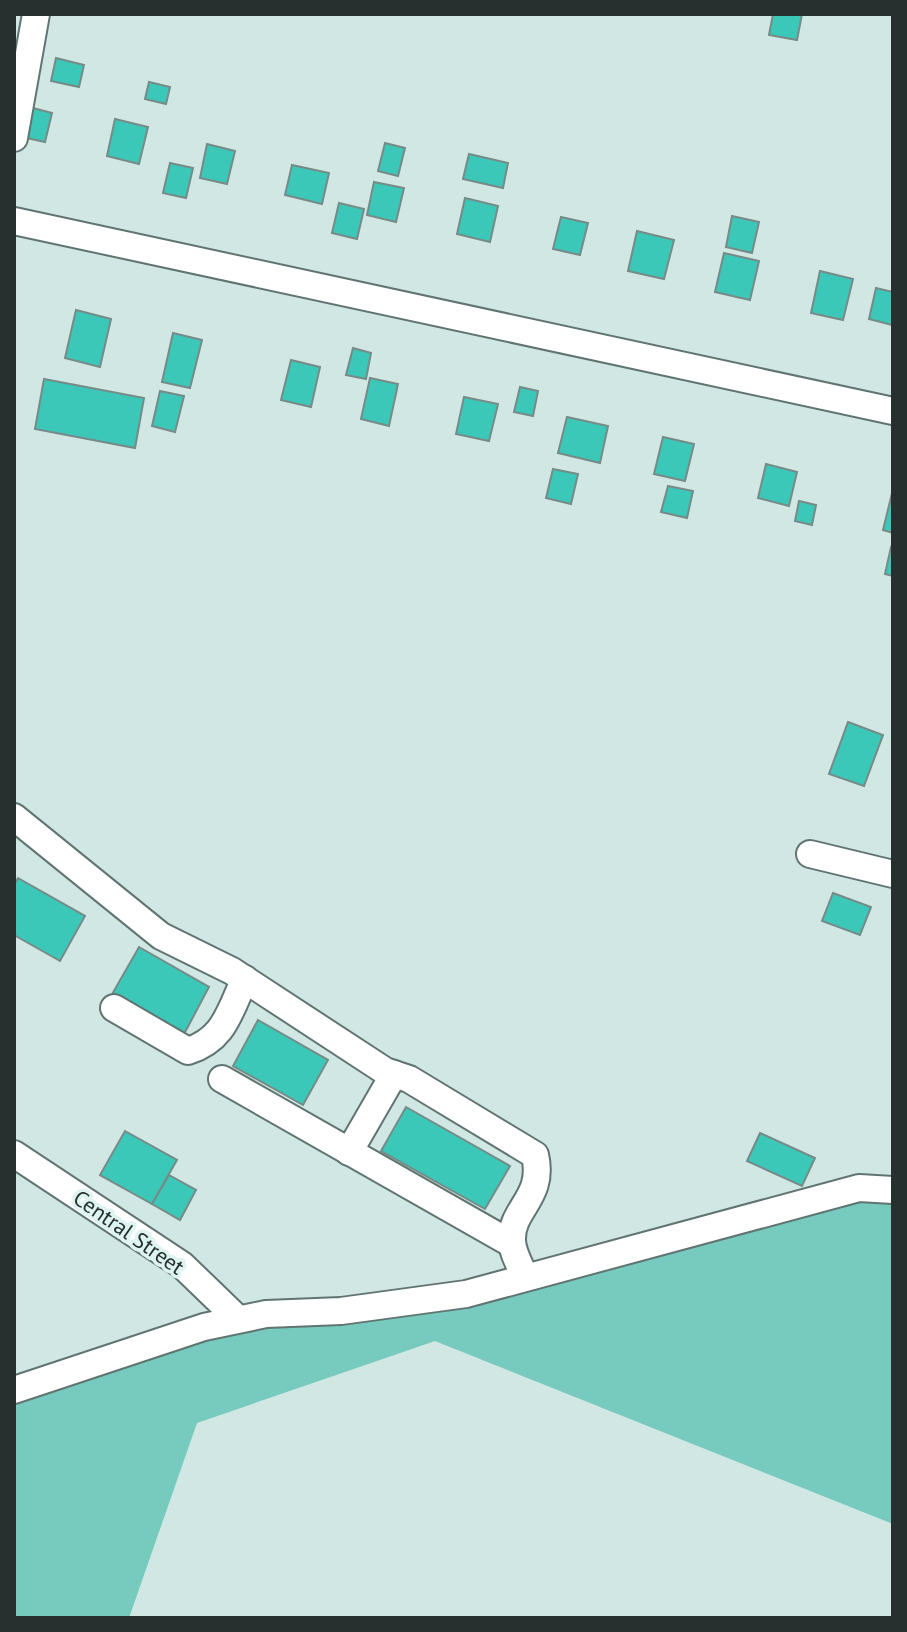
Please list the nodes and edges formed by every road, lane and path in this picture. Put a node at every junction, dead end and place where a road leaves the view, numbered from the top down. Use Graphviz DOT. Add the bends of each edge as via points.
graph roads {
  1 [pos="36,14"];
  2 [pos="14,138"];
  3 [pos="14,221"];
  4 [pos="893,411"];
  5 [pos="14,817"];
  6 [pos="810,854"];
  7 [pos="893,874"];
  8 [pos="245,979"];
  9 [pos="114,1008"];
  10 [pos="394,1074"];
  11 [pos="222,1079"];
  12 [pos="349,1152"];
  13 [pos="14,1154"];
  14 [pos="893,1190"];
  15 [pos="512,1244"];
  16 [pos="525,1277"];
  17 [pos="238,1319"];
  18 [pos="14,1390"];
  1 -- 2 [label="street"];
  3 -- 4 [label="street"];
  5 -- 8 [label="street" via="161,936"];
  6 -- 7 [label="street"];
  8 -- 9 [label="street" via="219,1034 188,1051"];
  8 -- 10 [label="street"];
  10 -- 12 [label="street"];
  10 -- 15 [label="street" via="535,1155 536,1186 512,1232"];
  11 -- 12 [label="street"];
  12 -- 15 [label="street"];
  13 -- 17 [label="street, Central Street" via="182,1265"];
  14 -- 16 [label="street" via="859,1188"];
  15 -- 16 [label="street"];
  16 -- 17 [label="street" via="466,1294"];
  17 -- 18 [label="street"];
}
